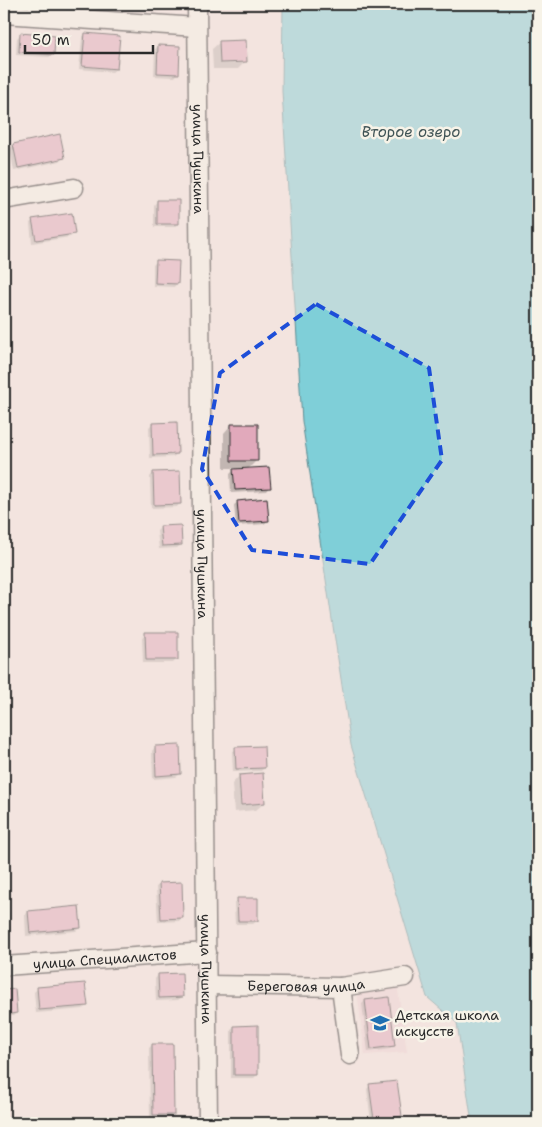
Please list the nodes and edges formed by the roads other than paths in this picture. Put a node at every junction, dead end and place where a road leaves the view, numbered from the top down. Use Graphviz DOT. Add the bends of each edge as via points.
graph roads {
  1 [pos="197,4"];
  2 [pos="4,14"];
  3 [pos="197,27"];
  4 [pos="74,188"];
  5 [pos="4,200"];
  6 [pos="207,952"];
  7 [pos="4,966"];
  8 [pos="405,977"];
  9 [pos="206,985"];
  10 [pos="341,987"];
  11 [pos="350,1055"];
  12 [pos="208,1123"];
  1 -- 3 [label="street, улица Пушкина"];
  2 -- 3 [label="street"];
  3 -- 6 [label="street, улица Пушкина"];
  4 -- 5 [label="street"];
  6 -- 7 [label="street, улица Специалистов"];
  6 -- 9 [label="street, улица Пушкина"];
  8 -- 10 [label="street, Береговая улица"];
  9 -- 10 [label="street, Береговая улица"];
  9 -- 12 [label="street, улица Пушкина"];
  10 -- 11 [label="street"];
}
